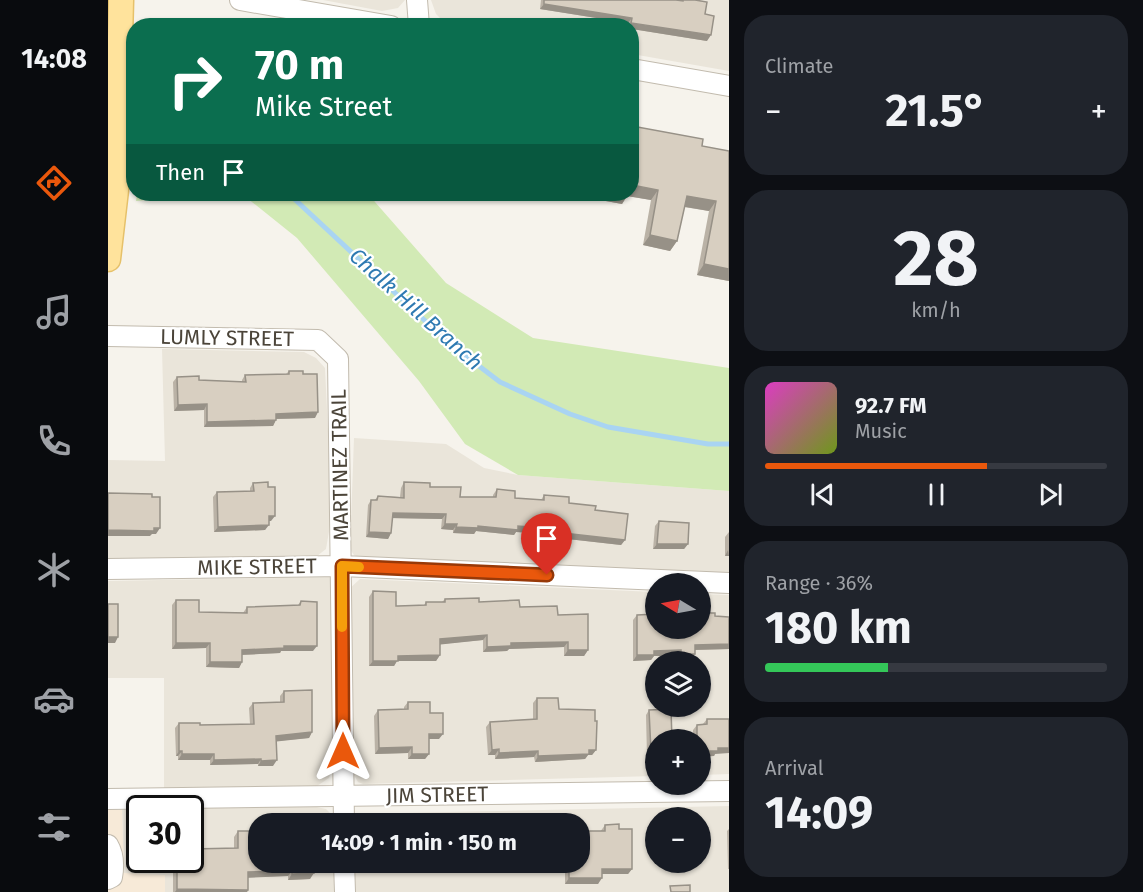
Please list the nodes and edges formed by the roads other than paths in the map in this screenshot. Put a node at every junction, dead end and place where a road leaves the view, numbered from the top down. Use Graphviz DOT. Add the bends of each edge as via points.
graph roads {
  1 [pos="121,0"];
  2 [pos="240,0"];
  3 [pos="417,0"];
  4 [pos="345,18"];
  5 [pos="418,18"];
  6 [pos="639,70"];
  7 [pos="729,86"];
  8 [pos="108,259"];
  9 [pos="108,336"];
  10 [pos="338,359"];
  11 [pos="342,566"];
  12 [pos="108,569"];
  13 [pos="729,583"];
  14 [pos="729,791"];
  15 [pos="343,797"];
  16 [pos="108,799"];
  17 [pos="344,813"];
  18 [pos="108,845"];
  19 [pos="344,873"];
  20 [pos="108,879"];
  21 [pos="345,892"];
  1 -- 8 [label="main road" via="116,190"];
  2 -- 4 [label="street"];
  3 -- 5 [label="street"];
  6 -- 7 [label="street"];
  9 -- 10 [label="street, LUMLY STREET" via="318,340"];
  10 -- 11 [label="street, MARTINEZ TRAIL"];
  11 -- 12 [label="street, MIKE STREET"];
  11 -- 13 [label="street, MIKE STREET"];
  11 -- 15 [label="street, MARTINEZ TRAIL"];
  14 -- 15 [label="street, JIM STREET"];
  15 -- 16 [label="street, JIM STREET"];
  15 -- 17 [label="street, MARTINEZ TRAIL"];
  18 -- 20 [label="street" via="113,868"];
  19 -- 21 [label="street"];
}
